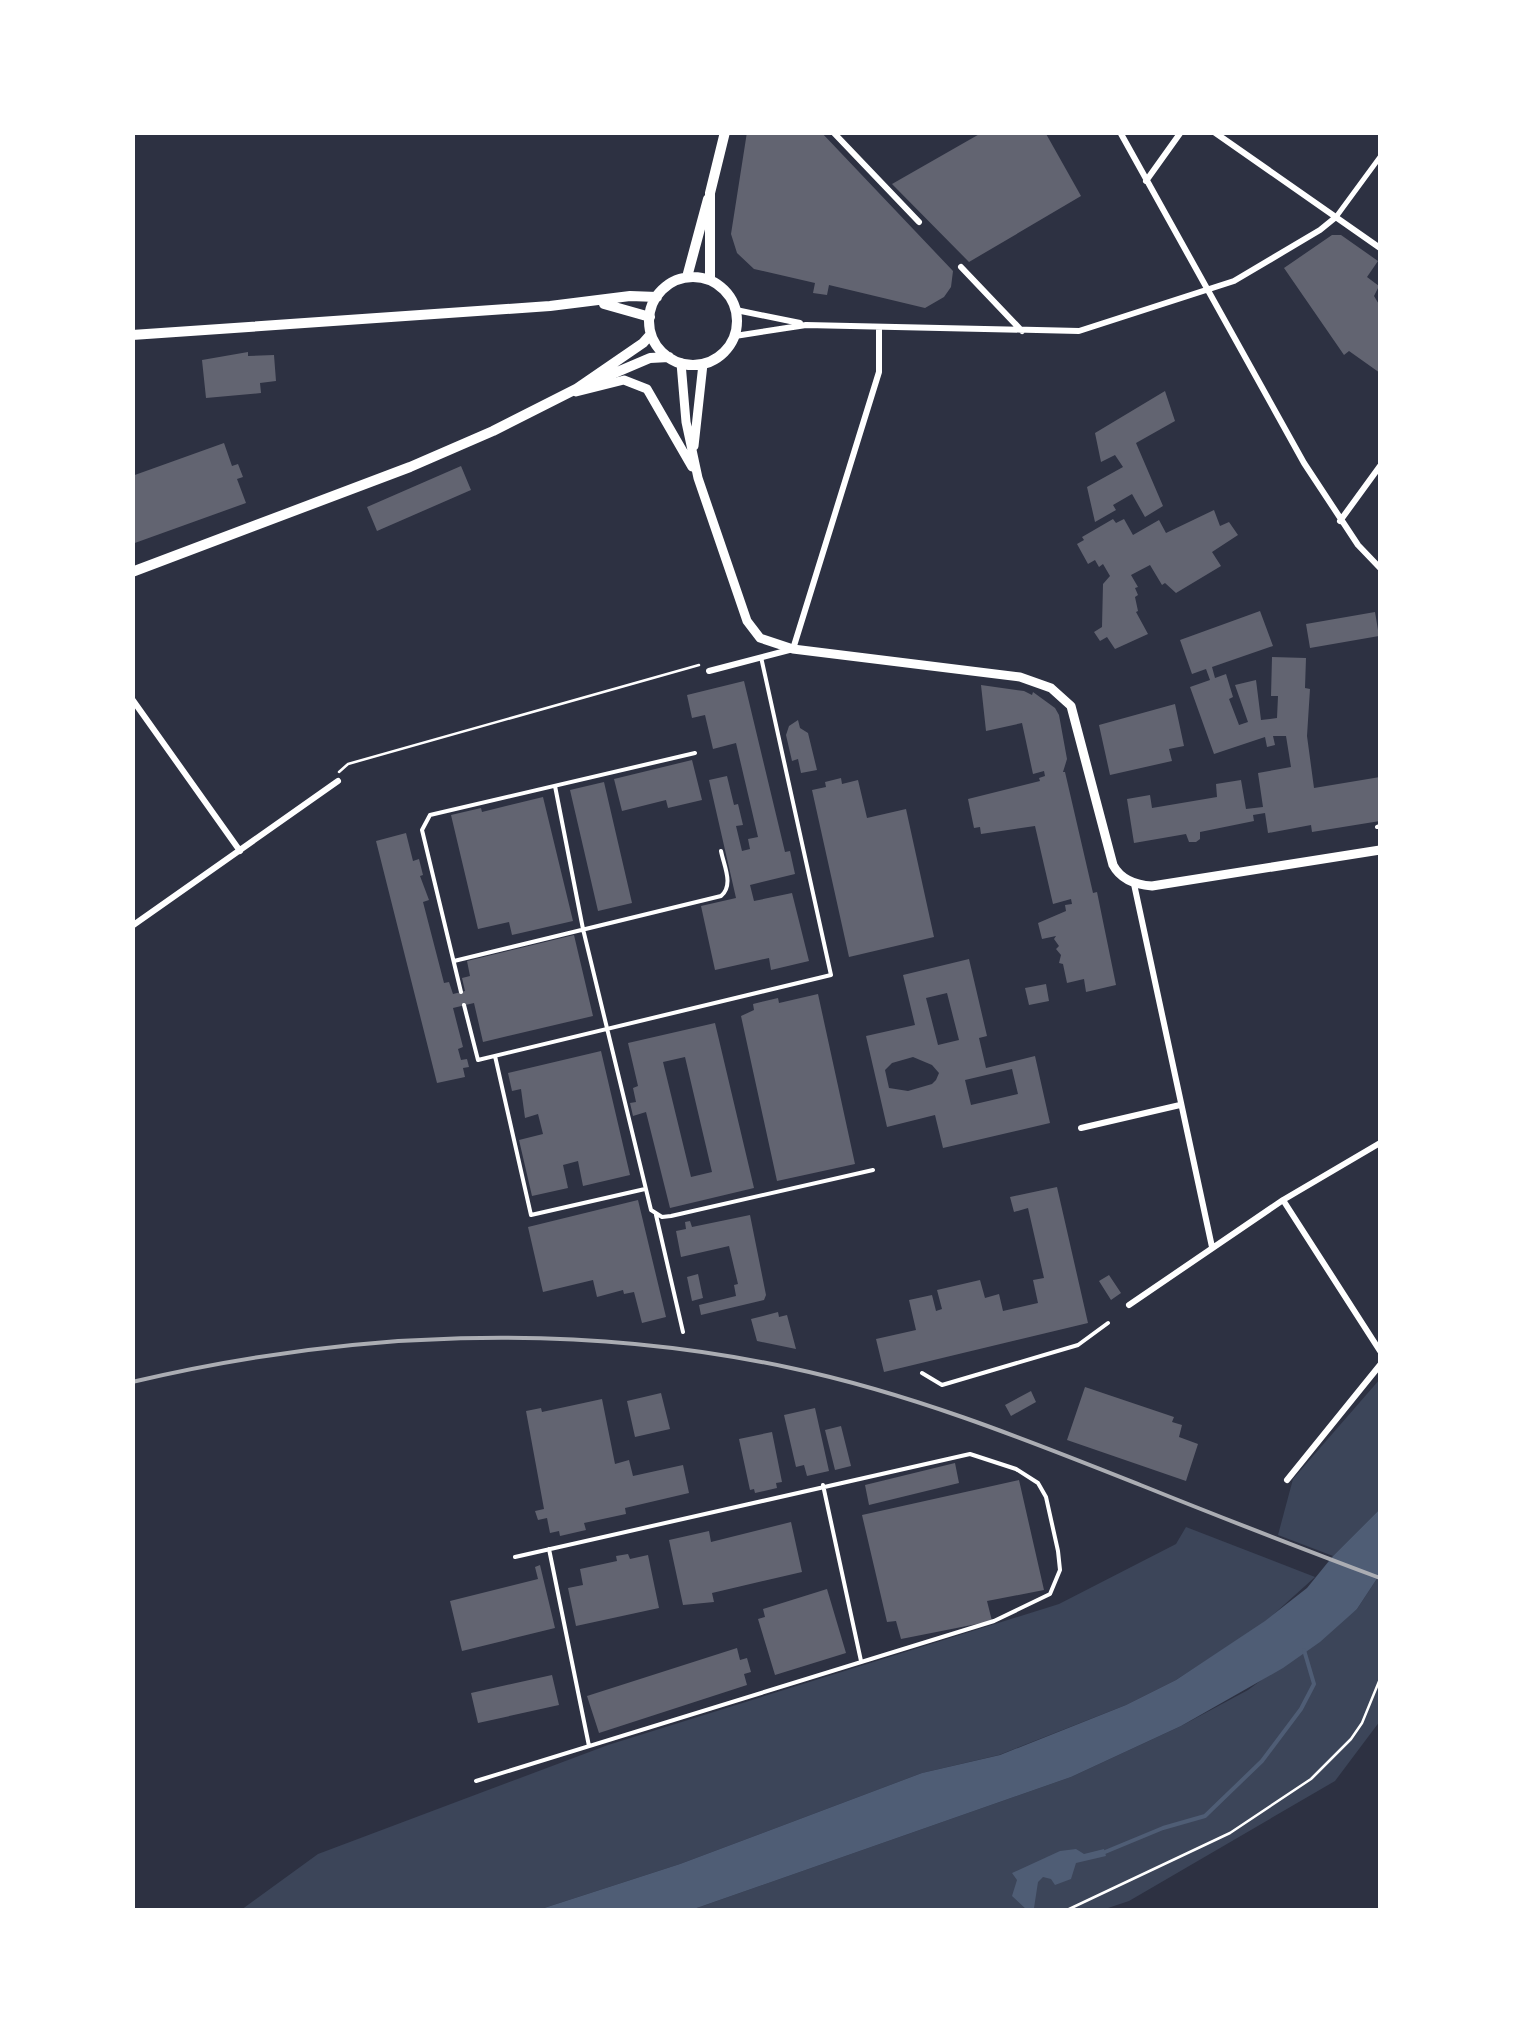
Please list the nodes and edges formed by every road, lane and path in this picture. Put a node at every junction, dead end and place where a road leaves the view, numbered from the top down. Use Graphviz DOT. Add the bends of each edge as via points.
graph roads {
  1 [pos="725,132"];
  2 [pos="833,132"];
  3 [pos="1120,132"];
  4 [pos="1182,132"];
  5 [pos="1214,132"];
  6 [pos="1380,157"];
  7 [pos="1146,181"];
  8 [pos="710,193"];
  9 [pos="1336,217"];
  10 [pos="919,222"];
  11 [pos="1380,248"];
  12 [pos="962,266"];
  13 [pos="686,278"];
  14 [pos="710,280"];
  15 [pos="1206,291"];
  16 [pos="656,297"];
  17 [pos="588,303"];
  18 [pos="736,310"];
  19 [pos="650,317"];
  20 [pos="806,324"];
  21 [pos="879,328"];
  22 [pos="1022,332"];
  23 [pos="652,334"];
  24 [pos="132,335"];
  25 [pos="735,336"];
  26 [pos="669,357"];
  27 [pos="681,363"];
  28 [pos="703,364"];
  29 [pos="576,388"];
  30 [pos="562,396"];
  31 [pos="694,454"];
  32 [pos="1380,466"];
  33 [pos="698,478"];
  34 [pos="1340,521"];
  35 [pos="1380,568"];
  36 [pos="132,572"];
  37 [pos="793,649"];
  38 [pos="761,658"];
  39 [pos="709,671"];
  40 [pos="132,699"];
  41 [pos="695,754"];
  42 [pos="338,782"];
  43 [pos="555,786"];
  44 [pos="1380,850"];
  45 [pos="240,851"];
  46 [pos="721,851"];
  47 [pos="1134,884"];
  48 [pos="132,926"];
  49 [pos="583,929"];
  50 [pos="454,961"];
  51 [pos="461,992"];
  52 [pos="464,1005"];
  53 [pos="607,1029"];
  54 [pos="495,1056"];
  55 [pos="1180,1105"];
  56 [pos="1081,1128"];
  57 [pos="1380,1143"];
  58 [pos="873,1170"];
  59 [pos="645,1189"];
  60 [pos="1283,1200"];
  61 [pos="659,1216"];
  62 [pos="1212,1247"];
  63 [pos="1129,1305"];
  64 [pos="1108,1323"];
  65 [pos="683,1332"];
  66 [pos="1380,1351"];
  67 [pos="1380,1365"];
  68 [pos="922,1373"];
  69 [pos="1287,1480"];
  70 [pos="823,1485"];
  71 [pos="550,1549"];
  72 [pos="516,1556"];
  73 [pos="861,1662"];
  74 [pos="1380,1678"];
  75 [pos="588,1746"];
  76 [pos="476,1781"];
  77 [pos="1067,1910"];
  1 -- 8 [label="main road"];
  2 -- 10 [label="street"];
  3 -- 7 [label="street"];
  4 -- 7 [label="street"];
  5 -- 9 [label="street"];
  6 -- 9 [label="street"];
  7 -- 15 [label="street"];
  8 -- 13 [label="main road"];
  8 -- 14 [label="main road"];
  9 -- 11 [label="street"];
  9 -- 15 [label="street" via="1251,272"];
  12 -- 22 [label="street"];
  13 -- 14 [label="main road"];
  13 -- 16 [label="main road"];
  14 -- 18 [label="main road"];
  15 -- 22 [label="street" via="1078,331"];
  15 -- 34 [label="street"];
  16 -- 17 [label="main road"];
  16 -- 19 [label="main road"];
  17 -- 19 [label="main road"];
  17 -- 24 [label="main road"];
  18 -- 20 [label="street"];
  18 -- 25 [label="main road"];
  19 -- 23 [label="main road"];
  20 -- 21 [label="street"];
  20 -- 25 [label="street"];
  21 -- 22 [label="street"];
  21 -- 37 [label="street" via="879,372"];
  23 -- 26 [label="main road"];
  23 -- 29 [label="main road"];
  25 -- 28 [label="main road" via="726,351"];
  26 -- 27 [label="main road"];
  26 -- 29 [label="main road" via="650,358"];
  27 -- 28 [label="main road"];
  27 -- 31 [label="street"];
  28 -- 31 [label="street"];
  29 -- 30 [label="main road"];
  30 -- 33 [label="street" via="624,380 646,388"];
  30 -- 36 [label="main road" via="410,466"];
  31 -- 33 [label="street"];
  32 -- 34 [label="street"];
  33 -- 37 [label="street" via="747,621 760,638"];
  34 -- 35 [label="street"];
  37 -- 38 [label="street"];
  37 -- 47 [label="street" via="1020,677 1051,688 1071,706 1112,864"];
  38 -- 39 [label="street"];
  38 -- 53 [label="lane" via="831,975"];
  39 -- 42 [label="path" via="707,662 348,764 336,774"];
  40 -- 45 [label="street"];
  41 -- 43 [label="lane"];
  42 -- 45 [label="street"];
  43 -- 49 [label="lane"];
  43 -- 50 [label="lane" via="425,820"];
  44 -- 47 [label="street"];
  45 -- 48 [label="street"];
  46 -- 49 [label="lane" via="728,882 721,896"];
  47 -- 55 [label="street"];
  49 -- 50 [label="lane"];
  49 -- 53 [label="lane"];
  50 -- 51 [label="lane"];
  52 -- 54 [label="lane" via="478,1060"];
  53 -- 54 [label="lane"];
  53 -- 59 [label="lane"];
  54 -- 59 [label="lane" via="531,1214"];
  55 -- 56 [label="street"];
  55 -- 62 [label="street"];
  57 -- 60 [label="street"];
  58 -- 61 [label="lane"];
  59 -- 61 [label="lane" via="650,1210"];
  60 -- 62 [label="street"];
  60 -- 66 [label="street"];
  61 -- 65 [label="lane"];
  62 -- 63 [label="street"];
  64 -- 68 [label="lane" via="1078,1345 942,1385"];
  67 -- 69 [label="street"];
  70 -- 71 [label="lane"];
  70 -- 73 [label="lane"];
  70 -- 73 [label="lane" via="970,1454 1038,1483 1058,1551 1056,1585 1040,1600"];
  71 -- 72 [label="lane"];
  71 -- 75 [label="lane"];
  73 -- 75 [label="lane"];
  74 -- 77 [label="path" via="1351,1739 1310,1779 1230,1834"];
  75 -- 76 [label="lane"];
}
